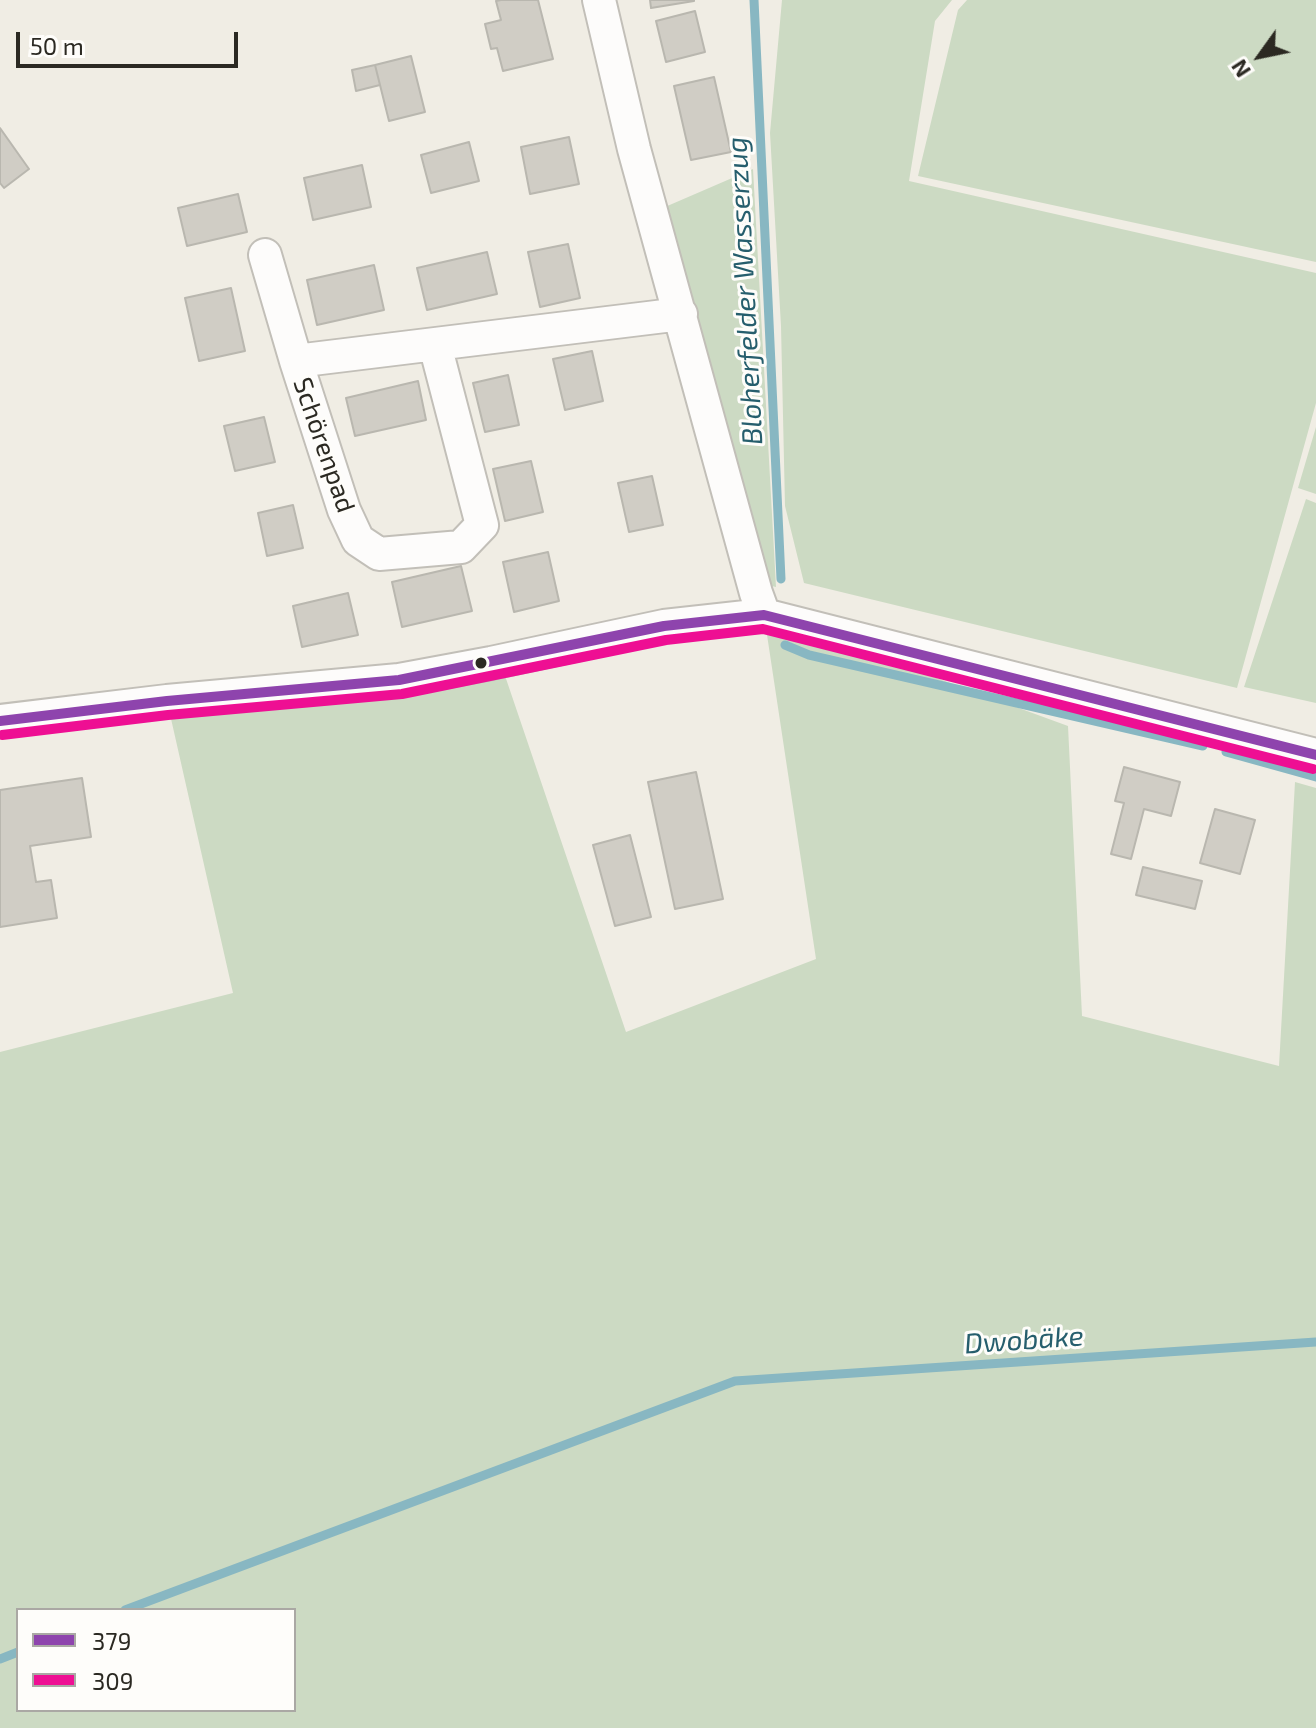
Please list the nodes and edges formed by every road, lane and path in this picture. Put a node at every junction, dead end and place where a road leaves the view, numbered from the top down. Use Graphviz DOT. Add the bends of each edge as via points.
graph roads {
  1 [pos="599,0"];
  2 [pos="265,255"];
  3 [pos="681,314"];
  4 [pos="435,345"];
  5 [pos="296,361"];
  6 [pos="764,615"];
  7 [pos="0,721"];
  8 [pos="1316,755"];
  1 -- 3 [label="street"];
  2 -- 5 [label="street, Schörenpad"];
  3 -- 4 [label="street, Schörenpad"];
  3 -- 6 [label="street"];
  4 -- 5 [label="street, Schörenpad"];
  4 -- 5 [label="street, Schörenpad" via="482,525 461,547 379,554 358,540"];
  6 -- 7 [label="street" via="664,626 399,680"];
  6 -- 8 [label="street"];
}
